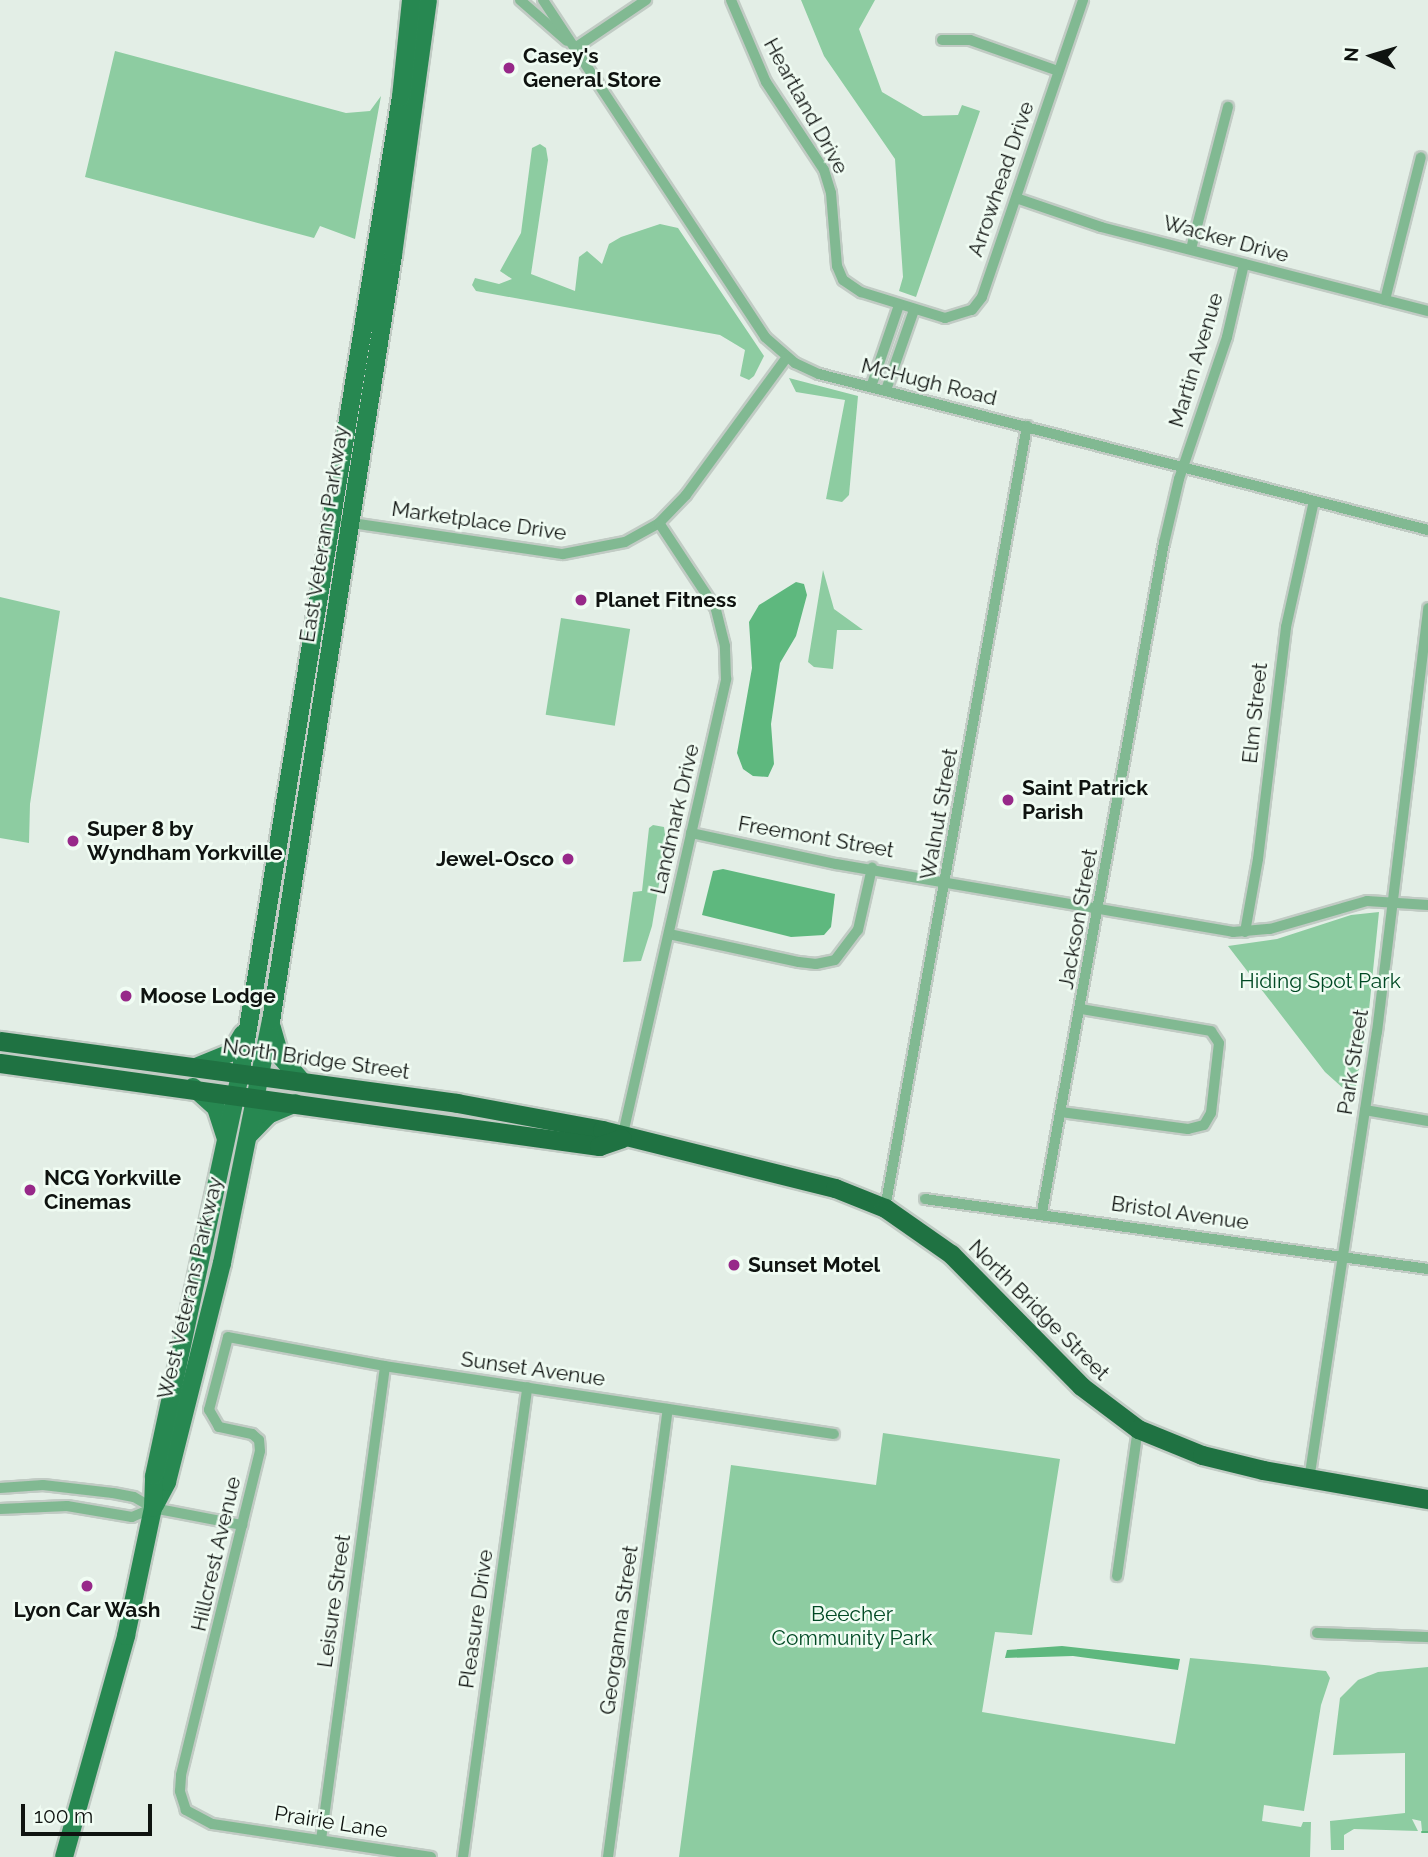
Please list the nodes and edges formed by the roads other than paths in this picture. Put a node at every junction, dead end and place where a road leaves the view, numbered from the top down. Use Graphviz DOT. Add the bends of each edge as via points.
graph roads {
  1 [pos="411,0"];
  2 [pos="428,0"];
  3 [pos="520,0"];
  4 [pos="543,0"];
  5 [pos="646,0"];
  6 [pos="732,0"];
  7 [pos="1083,0"];
  8 [pos="942,40"];
  9 [pos="575,48"];
  10 [pos="1058,71"];
  11 [pos="1228,107"];
  12 [pos="1421,157"];
  13 [pos="1016,198"];
  14 [pos="1191,249"];
  15 [pos="1244,264"];
  16 [pos="1385,300"];
  17 [pos="900,305"];
  18 [pos="914,310"];
  19 [pos="1428,311"];
  20 [pos="787,357"];
  21 [pos="871,387"];
  22 [pos="886,390"];
  23 [pos="1027,426"];
  24 [pos="1183,467"];
  25 [pos="1314,500"];
  26 [pos="339,521"];
  27 [pos="659,523"];
  28 [pos="1428,530"];
  29 [pos="1428,608"];
  30 [pos="691,833"];
  31 [pos="872,868"];
  32 [pos="947,880"];
  33 [pos="1391,901"];
  34 [pos="1428,905"];
  35 [pos="1101,908"];
  36 [pos="1245,932"];
  37 [pos="669,934"];
  38 [pos="1081,1009"];
  39 [pos="250,1021"];
  40 [pos="271,1021"];
  41 [pos="0,1041"];
  42 [pos="0,1063"];
  43 [pos="198,1066"];
  44 [pos="241,1072"];
  45 [pos="261,1075"];
  46 [pos="302,1081"];
  47 [pos="193,1087"];
  48 [pos="236,1093"];
  49 [pos="257,1096"];
  50 [pos="300,1102"];
  51 [pos="1365,1110"];
  52 [pos="1061,1112"];
  53 [pos="1428,1121"];
  54 [pos="248,1136"];
  55 [pos="622,1138"];
  56 [pos="226,1140"];
  57 [pos="925,1199"];
  58 [pos="886,1208"];
  59 [pos="1042,1212"];
  60 [pos="1342,1256"];
  61 [pos="1428,1269"];
  62 [pos="228,1337"];
  63 [pos="385,1367"];
  64 [pos="527,1387"];
  65 [pos="668,1409"];
  66 [pos="1138,1429"];
  67 [pos="834,1434"];
  68 [pos="1309,1480"];
  69 [pos="0,1488"];
  70 [pos="1428,1499"];
  71 [pos="153,1508"];
  72 [pos="0,1509"];
  73 [pos="242,1525"];
  74 [pos="1117,1576"];
  75 [pos="1317,1633"];
  76 [pos="1428,1637"];
  77 [pos="187,1810"];
  78 [pos="321,1840"];
  79 [pos="64,1857"];
  80 [pos="431,1857"];
  81 [pos="463,1857"];
  82 [pos="608,1857"];
  1 -- 26 [label="main road, East Veterans Parkway"];
  2 -- 26 [label="main road, East Veterans Parkway" via="393,255"];
  3 -- 9 [label="street, McHugh Road"];
  4 -- 9 [label="street, McHugh Road"];
  5 -- 9 [label="street"];
  6 -- 17 [label="street, Heartland Drive" via="759,70 828,181 839,274 850,287"];
  7 -- 10 [label="street, Arrowhead Drive"];
  8 -- 10 [label="street" via="970,40"];
  9 -- 20 [label="street, McHugh Road" via="595,85 765,337"];
  10 -- 13 [label="street, Arrowhead Drive"];
  11 -- 14 [label="street"];
  12 -- 16 [label="street"];
  13 -- 14 [label="street, Wacker Drive" via="1101,227"];
  13 -- 18 [label="street, Arrowhead Drive" via="982,297 972,310 945,318"];
  14 -- 15 [label="street, Wacker Drive"];
  15 -- 16 [label="street, Wacker Drive"];
  15 -- 24 [label="street, Martin Avenue" via="1227,337"];
  16 -- 19 [label="street, Wacker Drive"];
  17 -- 18 [label="street, Heartland Drive"];
  17 -- 21 [label="street"];
  18 -- 22 [label="street"];
  20 -- 21 [label="street, McHugh Road" via="819,374"];
  20 -- 27 [label="street, Marketplace Drive" via="686,495"];
  21 -- 22 [label="street, McHugh Road"];
  22 -- 23 [label="street, McHugh Road"];
  23 -- 24 [label="street, McHugh Road"];
  23 -- 32 [label="street, Walnut Street"];
  24 -- 25 [label="street, McHugh Road"];
  24 -- 35 [label="street, Jackson Street" via="1164,543"];
  25 -- 28 [label="street, McHugh Road"];
  25 -- 36 [label="street, Elm Street" via="1286,627"];
  26 -- 27 [label="street, Marketplace Drive" via="563,554 611,547"];
  26 -- 39 [label="main road, East Veterans Parkway"];
  26 -- 40 [label="main road, East Veterans Parkway"];
  27 -- 30 [label="street, Landmark Drive" via="711,598 725,646 723,692"];
  29 -- 33 [label="street, Park Street"];
  30 -- 31 [label="street, Freemont Street"];
  30 -- 37 [label="street, Landmark Drive"];
  31 -- 32 [label="street, Freemont Street"];
  31 -- 37 [label="street" via="858,930 835,960 799,962"];
  32 -- 35 [label="street, Freemont Street"];
  32 -- 58 [label="street, Walnut Street"];
  33 -- 34 [label="street, Freemont Street"];
  33 -- 36 [label="street, Freemont Street" via="1344,905 1290,924"];
  33 -- 51 [label="street, Park Street"];
  35 -- 36 [label="street, Freemont Street"];
  35 -- 38 [label="street, Jackson Street"];
  37 -- 55 [label="street, Landmark Drive"];
  38 -- 52 [label="street, Jackson Street"];
  38 -- 52 [label="street" via="1199,1026 1212,1032 1219,1043 1211,1113 1204,1125 1188,1129"];
  39 -- 43 [label="main road" via="232,1052"];
  39 -- 44 [label="main road, East Veterans Parkway"];
  40 -- 45 [label="main road, East Veterans Parkway"];
  40 -- 46 [label="main road" via="280,1056"];
  41 -- 43 [label="highway, North Bridge Street"];
  42 -- 47 [label="highway, North Bridge Street"];
  43 -- 44 [label="highway, North Bridge Street"];
  44 -- 45 [label="highway, North Bridge Street"];
  44 -- 48 [label="main road, West Veterans Parkway"];
  45 -- 46 [label="highway, North Bridge Street"];
  45 -- 49 [label="main road, West Veterans Parkway"];
  46 -- 55 [label="highway, North Bridge Street" via="457,1103 602,1130"];
  47 -- 48 [label="highway, North Bridge Street"];
  47 -- 56 [label="main road" via="216,1108"];
  48 -- 49 [label="highway, North Bridge Street"];
  48 -- 56 [label="main road, West Veterans Parkway"];
  49 -- 50 [label="highway, North Bridge Street"];
  49 -- 54 [label="main road, West Veterans Parkway"];
  50 -- 54 [label="main road" via="268,1115"];
  50 -- 55 [label="highway, North Bridge Street" via="599,1146"];
  51 -- 53 [label="street"];
  51 -- 60 [label="street, Park Street"];
  52 -- 59 [label="street, Jackson Street"];
  54 -- 71 [label="main road, West Veterans Parkway" via="167,1482"];
  55 -- 58 [label="highway, North Bridge Street" via="801,1178"];
  56 -- 71 [label="main road, West Veterans Parkway" via="154,1476"];
  57 -- 59 [label="street, Bristol Avenue"];
  58 -- 66 [label="highway, North Bridge Street" via="951,1254 1081,1386"];
  59 -- 60 [label="street, Bristol Avenue"];
  60 -- 61 [label="street, Bristol Avenue"];
  60 -- 68 [label="street, Park Street"];
  62 -- 63 [label="street, Sunset Avenue"];
  62 -- 73 [label="street, Hillcrest Avenue" via="209,1410 219,1427 252,1434 259,1440"];
  63 -- 64 [label="street, Sunset Avenue"];
  63 -- 78 [label="street, Leisure Street"];
  64 -- 65 [label="street, Sunset Avenue"];
  64 -- 81 [label="street, Pleasure Drive"];
  65 -- 67 [label="street, Sunset Avenue"];
  65 -- 82 [label="street, Georganna Street"];
  66 -- 68 [label="highway, North Bridge Street" via="1202,1455"];
  66 -- 74 [label="street"];
  68 -- 70 [label="highway, North Bridge Street"];
  69 -- 71 [label="street" via="83,1489 134,1497"];
  71 -- 72 [label="street" via="132,1517 67,1506"];
  71 -- 73 [label="street"];
  71 -- 79 [label="main road, West Veterans Parkway" via="104,1727"];
  73 -- 77 [label="street, Hillcrest Avenue" via="181,1775 180,1791"];
  75 -- 76 [label="street"];
  77 -- 78 [label="street, Prairie Lane" via="212,1824"];
  78 -- 80 [label="street, Prairie Lane"];
}
